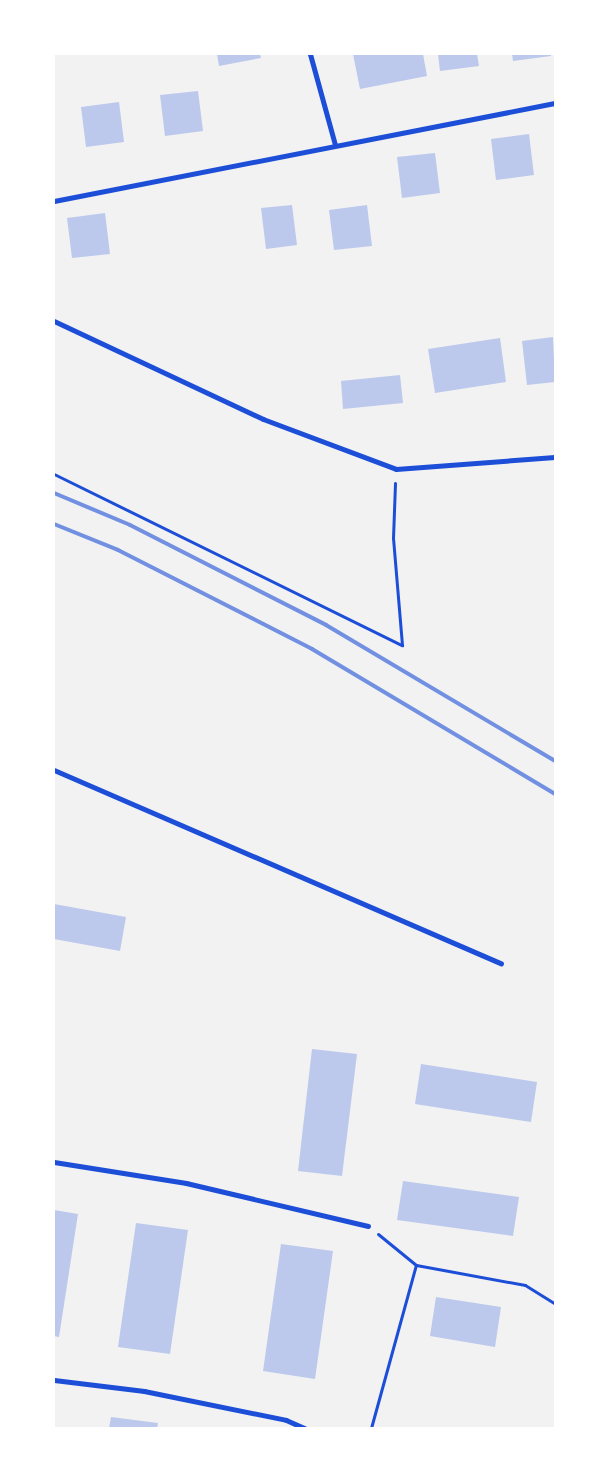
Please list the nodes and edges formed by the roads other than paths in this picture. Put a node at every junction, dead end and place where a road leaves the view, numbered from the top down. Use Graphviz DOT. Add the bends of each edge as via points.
graph roads {
  1 [pos="310,54"];
  2 [pos="555,103"];
  3 [pos="335,145"];
  4 [pos="54,201"];
  5 [pos="54,321"];
  6 [pos="555,457"];
  7 [pos="54,770"];
  8 [pos="501,963"];
  9 [pos="54,1162"];
  10 [pos="368,1226"];
  11 [pos="54,1380"];
  12 [pos="304,1428"];
  1 -- 3 [label="street"];
  2 -- 3 [label="street"];
  3 -- 4 [label="street"];
  5 -- 6 [label="street" via="263,419 396,469"];
  7 -- 8 [label="street"];
  9 -- 10 [label="street" via="186,1183"];
  11 -- 12 [label="street" via="144,1391 286,1420"];
}
